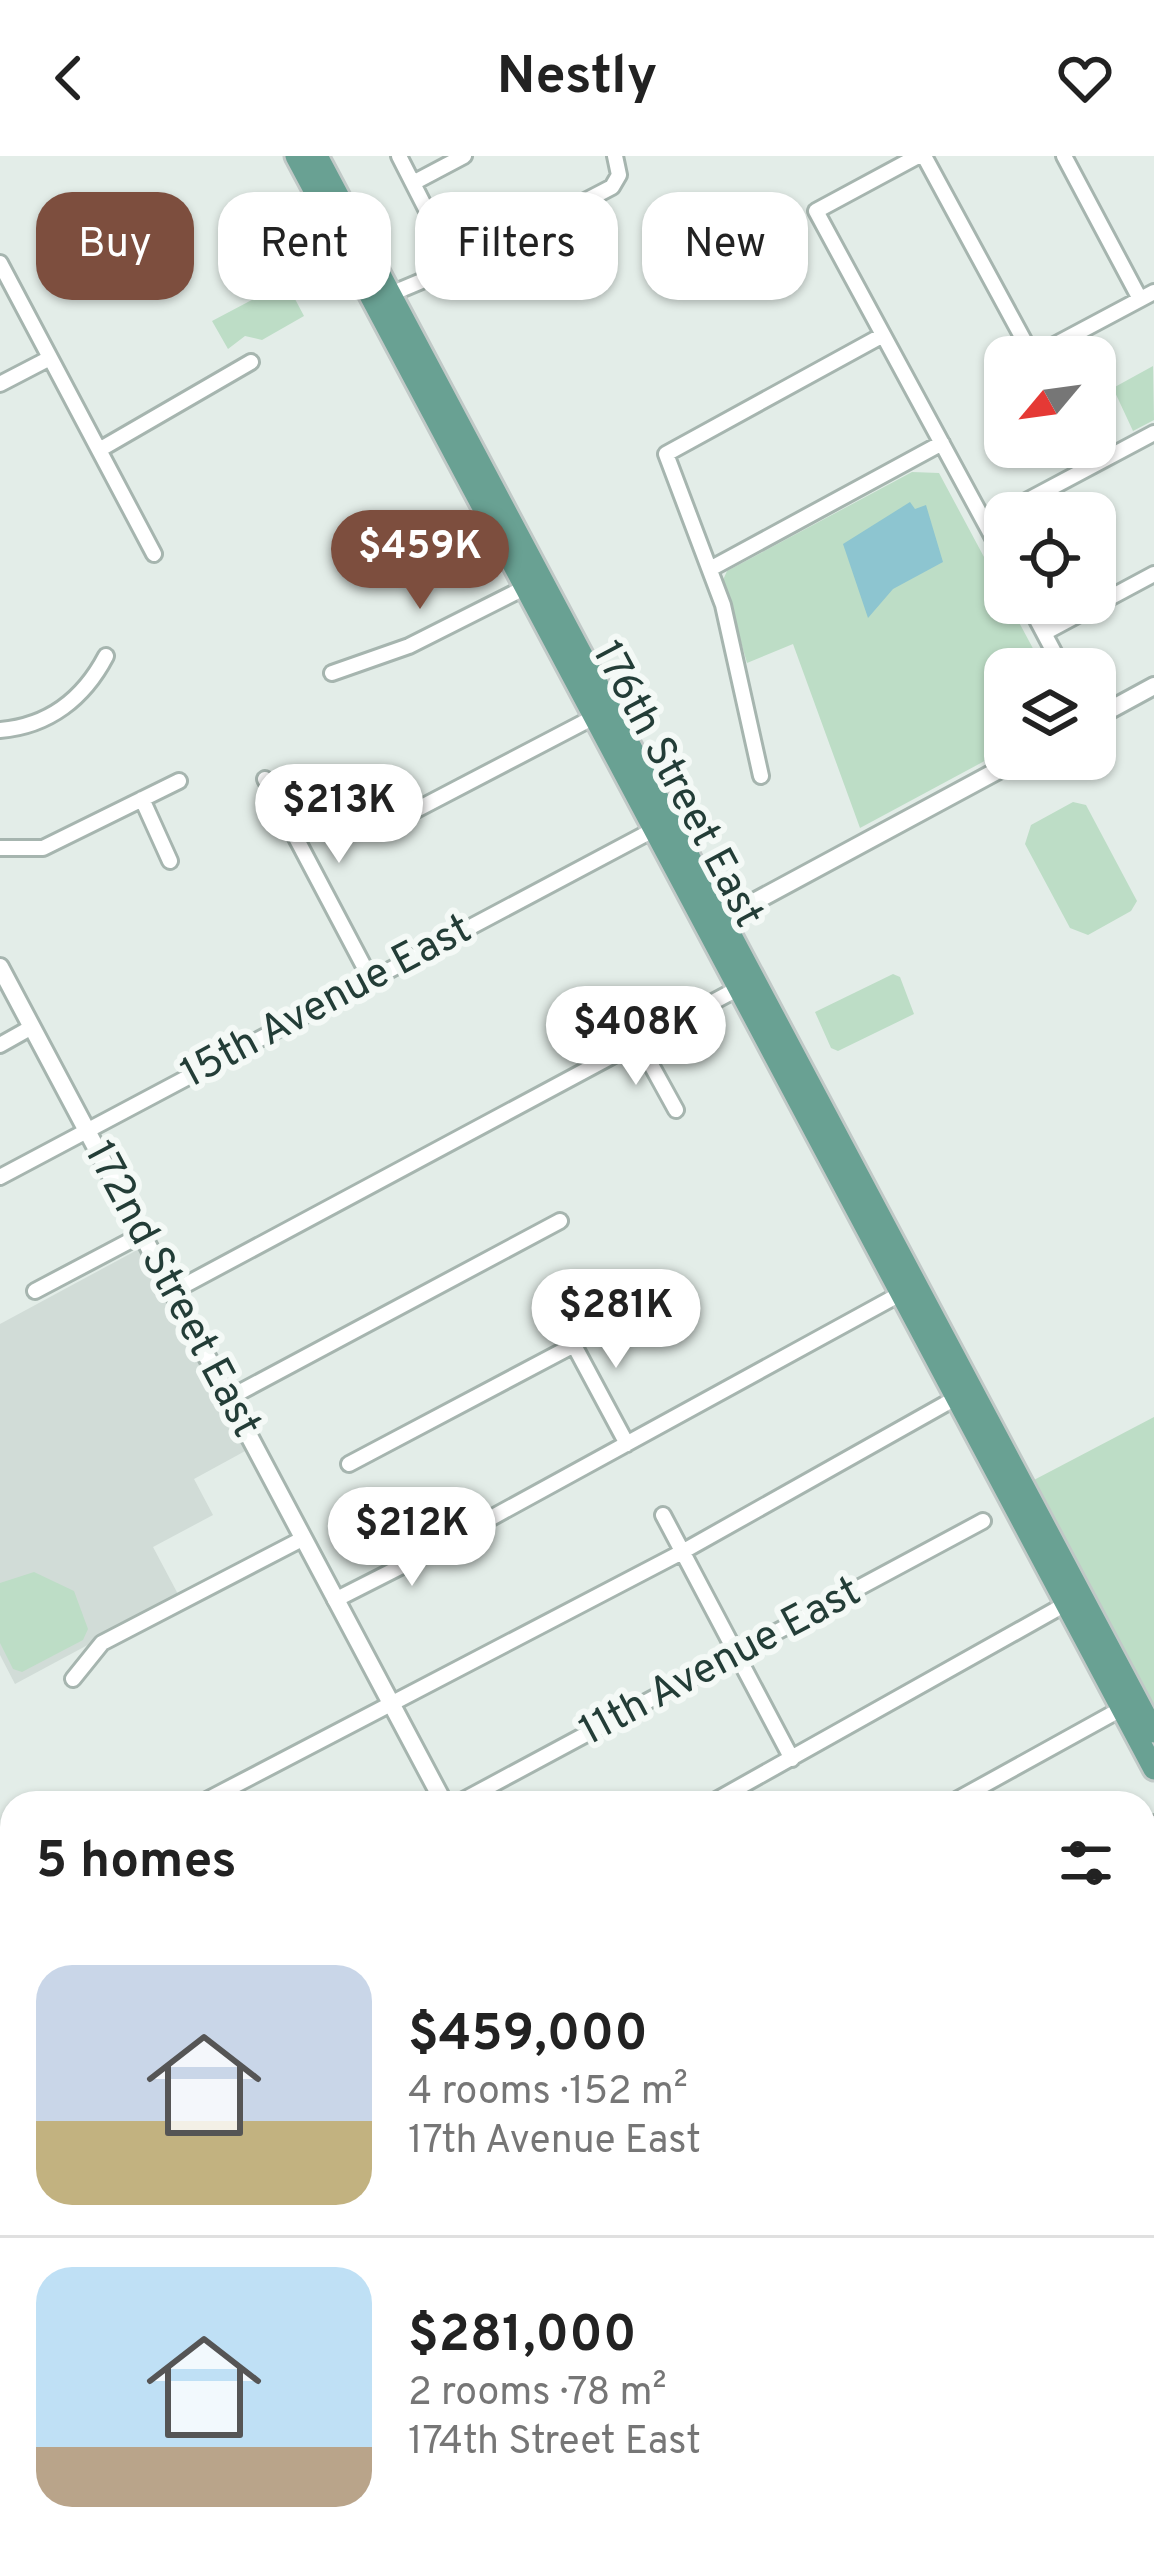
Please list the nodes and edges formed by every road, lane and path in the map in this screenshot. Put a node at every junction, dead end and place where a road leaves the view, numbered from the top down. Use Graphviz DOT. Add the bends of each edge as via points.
graph roads {
  1 [pos="296,156"];
  2 [pos="317,156"];
  3 [pos="399,156"];
  4 [pos="464,156"];
  5 [pos="615,156"];
  6 [pos="921,156"];
  7 [pos="1064,156"];
  8 [pos="413,183"];
  9 [pos="316,192"];
  10 [pos="418,192"];
  11 [pos="602,192"];
  12 [pos="0,263"];
  13 [pos="415,282"];
  14 [pos="393,292"];
  15 [pos="1147,295"];
  16 [pos="376,300"];
  17 [pos="391,328"];
  18 [pos="883,335"];
  19 [pos="1021,336"];
  20 [pos="1072,336"];
  21 [pos="50,358"];
  22 [pos="251,362"];
  23 [pos="0,384"];
  24 [pos="449,400"];
  25 [pos="1154,433"];
  26 [pos="942,443"];
  27 [pos="99,450"];
  28 [pos="1116,453"];
  29 [pos="1088,468"];
  30 [pos="1044,492"];
  31 [pos="984,520"];
  32 [pos="154,554"];
  33 [pos="710,569"];
  34 [pos="1154,574"];
  35 [pos="526,587"];
  36 [pos="1039,624"];
  37 [pos="1044,633"];
  38 [pos="567,641"];
  39 [pos="1052,648"];
  40 [pos="106,656"];
  41 [pos="332,673"];
  42 [pos="1154,686"];
  43 [pos="1116,707"];
  44 [pos="596,716"];
  45 [pos="0,730"];
  46 [pos="761,776"];
  47 [pos="984,778"];
  48 [pos="265,779"];
  49 [pos="178,781"];
  50 [pos="142,799"];
  51 [pos="384,815"];
  52 [pos="655,829"];
  53 [pos="0,848"];
  54 [pos="170,861"];
  55 [pos="716,922"];
  56 [pos="0,967"];
  57 [pos="369,976"];
  58 [pos="739,988"];
  59 [pos="32,1027"];
  60 [pos="638,1041"];
  61 [pos="0,1045"];
  62 [pos="814,1094"];
  63 [pos="676,1109"];
  64 [pos="87,1131"];
  65 [pos="0,1177"];
  66 [pos="560,1221"];
  67 [pos="142,1234"];
  68 [pos="35,1291"];
  69 [pos="172,1292"];
  70 [pos="900,1294"];
  71 [pos="561,1321"];
  72 [pos="574,1345"];
  73 [pos="229,1398"];
  74 [pos="954,1399"];
  75 [pos="627,1444"];
  76 [pos="349,1464"];
  77 [pos="1013,1472"];
  78 [pos="663,1515"];
  79 [pos="491,1518"];
  80 [pos="983,1521"];
  81 [pos="467,1533"];
  82 [pos="302,1539"];
  83 [pos="682,1552"];
  84 [pos="335,1600"];
  85 [pos="1064,1605"];
  86 [pos="737,1657"];
  87 [pos="73,1679"];
  88 [pos="391,1706"];
  89 [pos="1120,1709"];
  90 [pos="1154,1732"];
  91 [pos="792,1760"];
  92 [pos="1154,1769"];
  93 [pos="225,1791"];
  94 [pos="437,1791"];
  95 [pos="481,1791"];
  96 [pos="734,1791"];
  97 [pos="973,1791"];
  1 -- 9 [label="main road, 176th Street East"];
  2 -- 14 [label="main road, 176th Street East"];
  3 -- 8 [label="street"];
  4 -- 8 [label="street"];
  5 -- 11 [label="street" via="620,175"];
  6 -- 18 [label="street" via="816,212"];
  6 -- 19 [label="street"];
  7 -- 15 [label="street"];
  8 -- 10 [label="street"];
  12 -- 21 [label="street"];
  13 -- 14 [label="street"];
  14 -- 24 [label="main road, 176th Street East"];
  15 -- 20 [label="street"];
  16 -- 17 [label="main road, 176th Street East"];
  17 -- 24 [label="main road"];
  17 -- 35 [label="main road, 176th Street East"];
  18 -- 26 [label="street"];
  18 -- 33 [label="street" via="666,454"];
  21 -- 23 [label="street"];
  21 -- 27 [label="street"];
  22 -- 27 [label="street"];
  24 -- 38 [label="main road, 176th Street East"];
  25 -- 28 [label="street"];
  26 -- 31 [label="street"];
  26 -- 33 [label="street"];
  27 -- 32 [label="street"];
  29 -- 30 [label="street"];
  33 -- 46 [label="street"];
  34 -- 37 [label="street"];
  35 -- 38 [label="main road, 176th Street East"];
  35 -- 41 [label="street" via="409,646"];
  36 -- 37 [label="street"];
  37 -- 39 [label="street"];
  38 -- 44 [label="main road, 176th Street East"];
  38 -- 55 [label="main road, 176th Street East"];
  40 -- 45 [label="street" via="73,702"];
  42 -- 43 [label="street"];
  44 -- 51 [label="street" via="416,810"];
  44 -- 52 [label="main road, 176th Street East"];
  47 -- 55 [label="street"];
  48 -- 57 [label="street"];
  49 -- 50 [label="street"];
  50 -- 53 [label="street" via="44,848"];
  50 -- 54 [label="street"];
  52 -- 55 [label="main road, 176th Street East"];
  52 -- 57 [label="street, 15th Avenue East"];
  55 -- 58 [label="main road, 176th Street East"];
  55 -- 62 [label="main road, 176th Street East"];
  56 -- 59 [label="street, 172nd Street East"];
  57 -- 64 [label="street, 15th Avenue East"];
  58 -- 60 [label="street"];
  58 -- 62 [label="main road" via="751,994"];
  58 -- 70 [label="main road, 176th Street East"];
  59 -- 61 [label="street"];
  59 -- 64 [label="street, 172nd Street East"];
  60 -- 63 [label="street"];
  60 -- 69 [label="street"];
  62 -- 77 [label="main road, 176th Street East"];
  64 -- 65 [label="street, 15th Avenue East"];
  64 -- 67 [label="street, 172nd Street East"];
  66 -- 73 [label="street"];
  67 -- 68 [label="street"];
  67 -- 69 [label="street, 172nd Street East"];
  69 -- 73 [label="street, 172nd Street East"];
  70 -- 74 [label="main road, 176th Street East"];
  70 -- 75 [label="street"];
  71 -- 72 [label="street"];
  72 -- 75 [label="street"];
  72 -- 76 [label="street"];
  73 -- 82 [label="street, 172nd Street East"];
  74 -- 77 [label="main road" via="966,1404 998,1461"];
  74 -- 83 [label="street"];
  74 -- 85 [label="main road, 176th Street East"];
  75 -- 79 [label="street"];
  77 -- 90 [label="main road, 176th Street East"];
  78 -- 83 [label="street"];
  80 -- 86 [label="street, 11th Avenue East"];
  81 -- 84 [label="street"];
  82 -- 84 [label="street, 172nd Street East"];
  82 -- 87 [label="street" via="102,1643"];
  83 -- 86 [label="street"];
  83 -- 88 [label="street"];
  84 -- 88 [label="street, 172nd Street East"];
  85 -- 89 [label="main road, 176th Street East"];
  85 -- 91 [label="street"];
  86 -- 91 [label="street"];
  86 -- 95 [label="street, 11th Avenue East"];
  88 -- 93 [label="street"];
  88 -- 94 [label="street, 172nd Street East"];
  89 -- 92 [label="main road, 176th Street East"];
  89 -- 97 [label="street"];
  91 -- 96 [label="street"];
}
